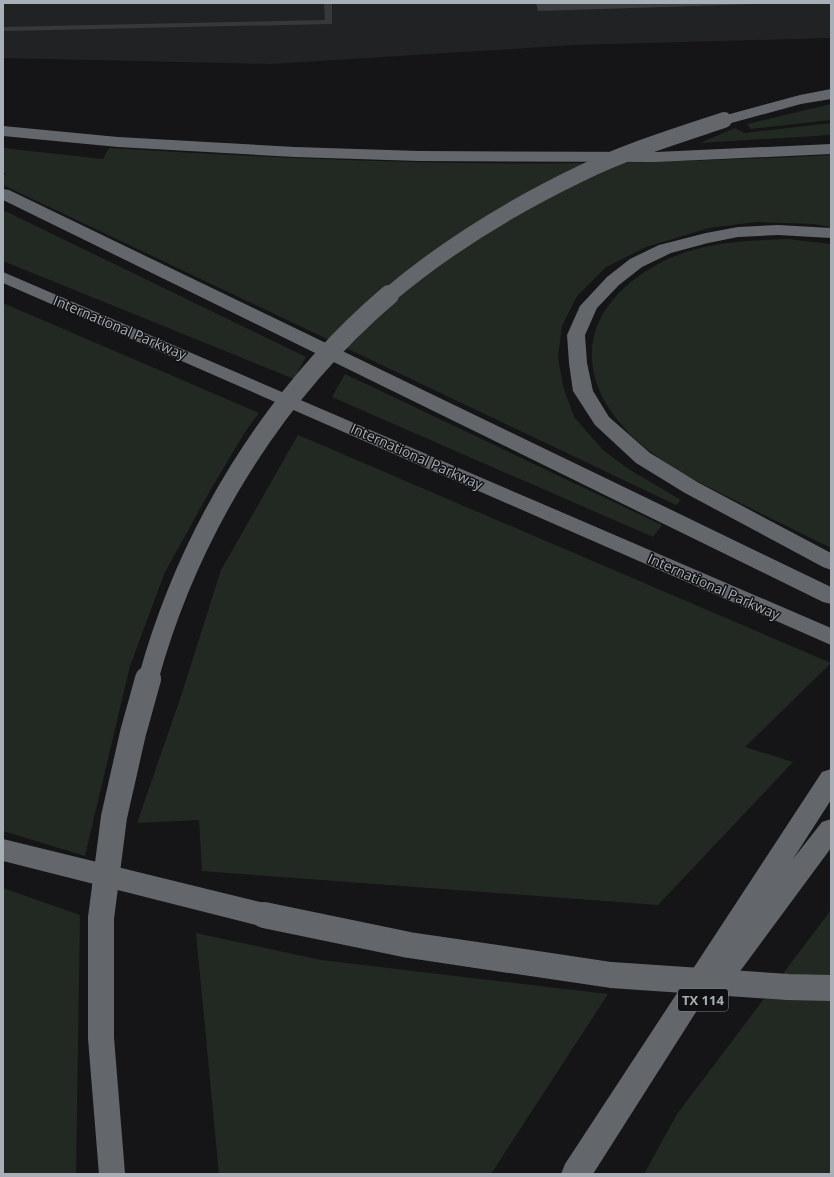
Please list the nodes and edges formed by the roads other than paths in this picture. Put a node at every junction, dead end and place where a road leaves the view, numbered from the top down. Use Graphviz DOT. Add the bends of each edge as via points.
graph roads {
  1 [pos="328,3"];
  2 [pos="3,29"];
  3 [pos="831,94"];
  4 [pos="3,131"];
  5 [pos="831,149"];
  6 [pos="3,194"];
  7 [pos="831,233"];
  8 [pos="3,277"];
  9 [pos="831,562"];
  10 [pos="831,596"];
  11 [pos="831,637"];
  12 [pos="831,779"];
  13 [pos="831,829"];
  14 [pos="3,850"];
  15 [pos="831,988"];
  16 [pos="112,1174"];
  17 [pos="577,1174"];
  1 -- 2 [label="lane" via="329,22"];
  3 -- 16 [label="highway, bridge" via="724,120 656,142 583,172 512,209 447,251 372,310 301,385 248,457 207,528 178,589 154,657 114,817 101,918 100,1038"];
  4 -- 5 [label="highway" via="118,142 418,156 656,157"];
  6 -- 10 [label="highway"];
  7 -- 9 [label="highway" via="778,230 738,232 665,249 636,263 613,281 589,306 576,335 578,364 584,392 602,421 644,458 692,488"];
  8 -- 11 [label="highway, International Parkway"];
  12 -- 17 [label="highway"];
  13 -- 17 [label="highway, TX 114" via="738,951"];
  14 -- 15 [label="highway, bridge" via="264,915 409,945 611,975"];
}
